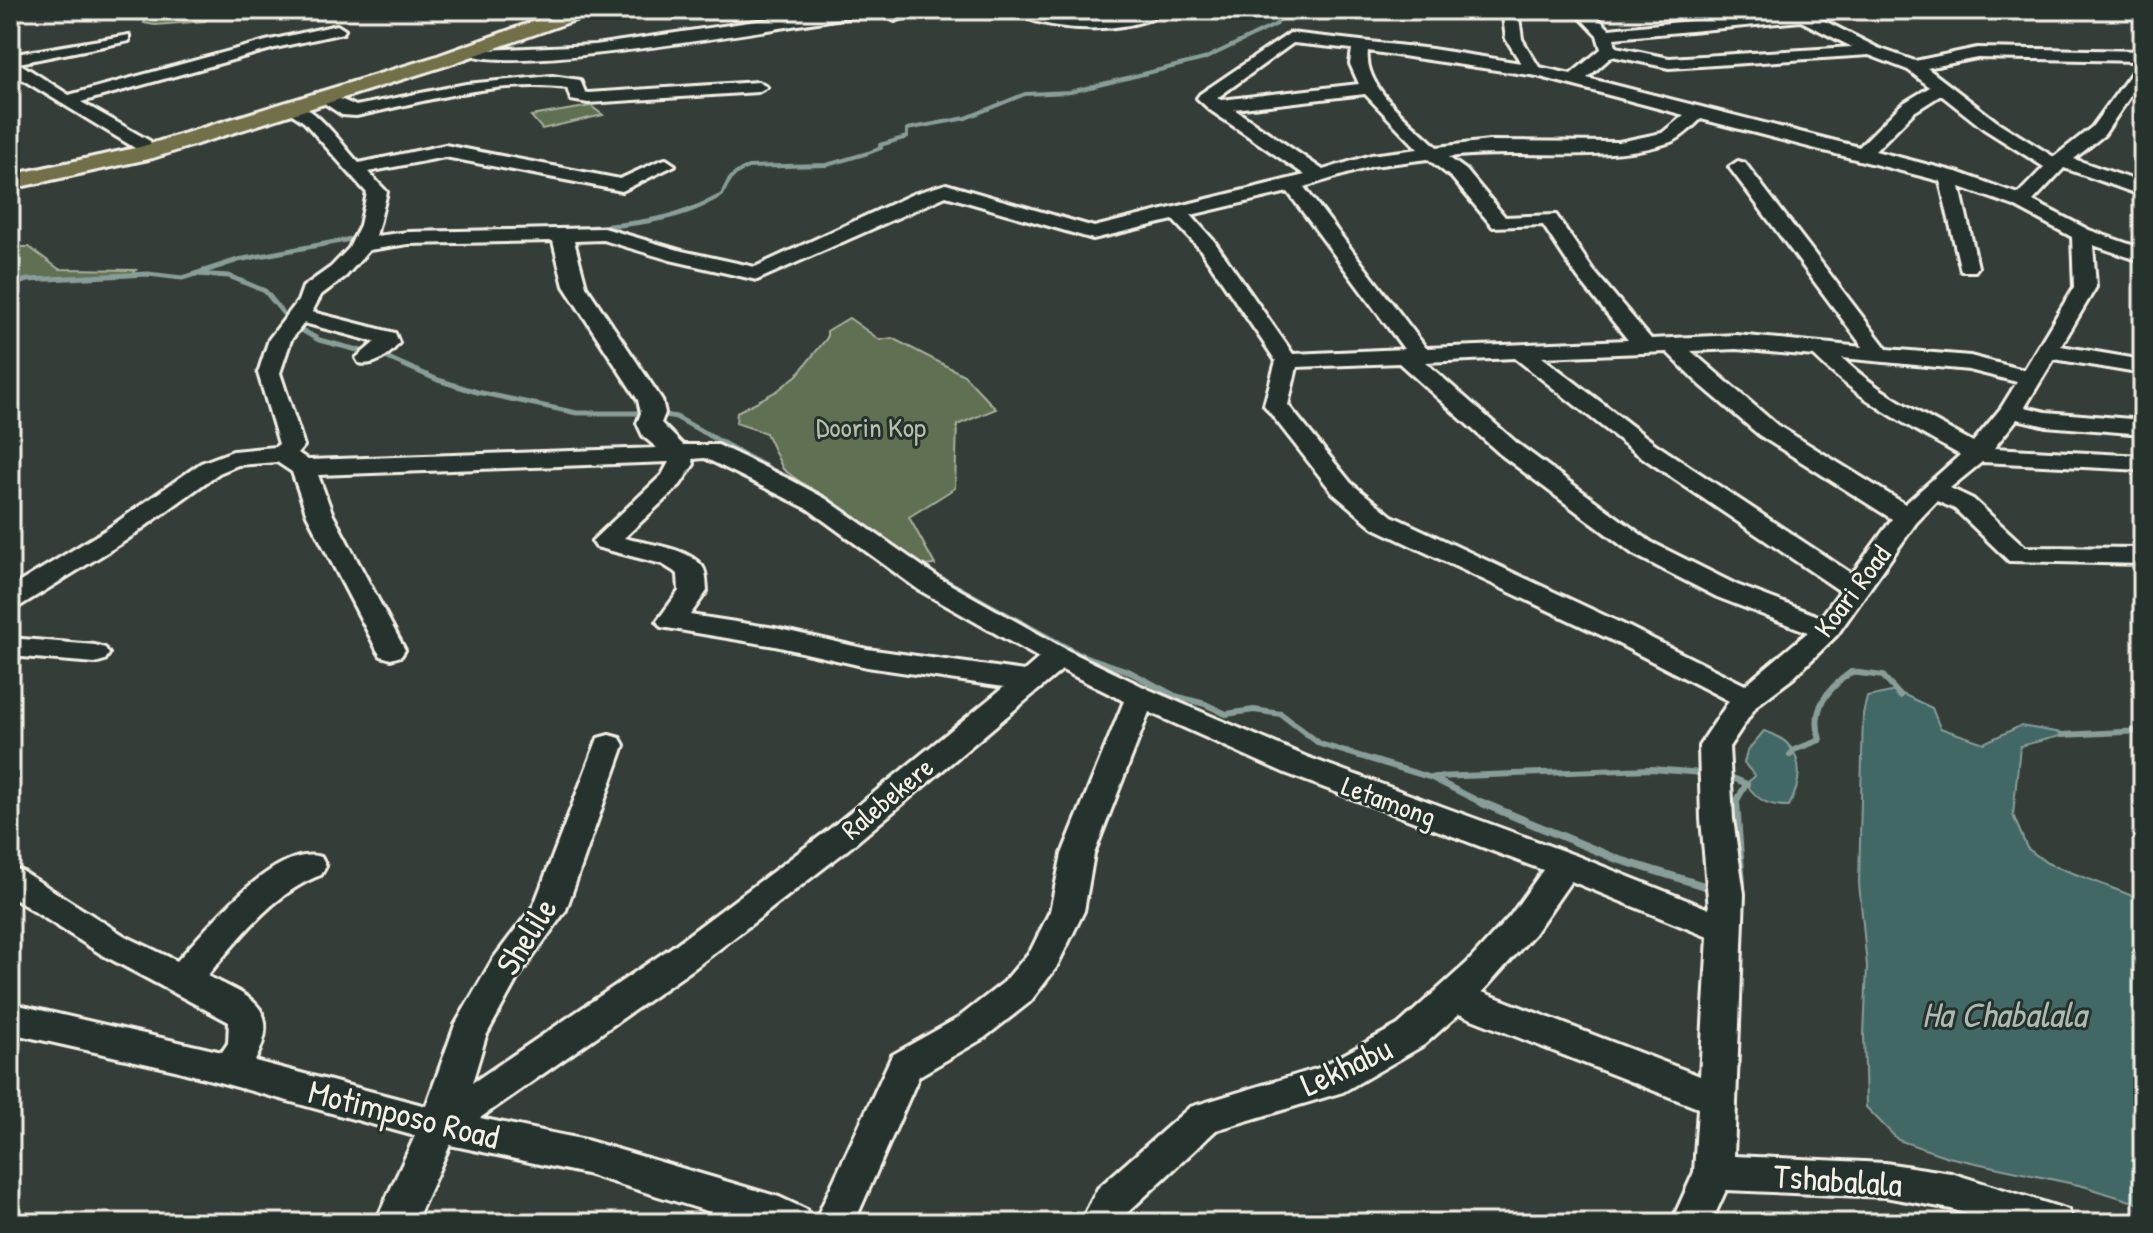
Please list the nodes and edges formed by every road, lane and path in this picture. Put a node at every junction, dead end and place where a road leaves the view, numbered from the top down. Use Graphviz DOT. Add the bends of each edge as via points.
graph roads {
  1 [pos="585,10"];
  2 [pos="861,10"];
  3 [pos="881,10"];
  4 [pos="918,10"];
  5 [pos="1021,10"];
  6 [pos="1158,10"];
  7 [pos="1510,10"];
  8 [pos="1581,10"];
  9 [pos="1806,14"];
  10 [pos="337,30"];
  11 [pos="123,38"];
  12 [pos="1607,42"];
  13 [pos="1361,45"];
  14 [pos="472,51"];
  15 [pos="1872,51"];
  16 [pos="10,62"];
  17 [pos="1914,66"];
  18 [pos="1533,70"];
  19 [pos="2139,78"];
  20 [pos="1575,79"];
  21 [pos="758,87"];
  22 [pos="1369,88"];
  23 [pos="1940,89"];
  24 [pos="324,97"];
  25 [pos="66,101"];
  26 [pos="1216,106"];
  27 [pos="291,107"];
  28 [pos="1698,113"];
  29 [pos="1864,152"];
  30 [pos="145,153"];
  31 [pos="1433,154"];
  32 [pos="2058,163"];
  33 [pos="666,165"];
  34 [pos="1738,167"];
  35 [pos="357,169"];
  36 [pos="1321,177"];
  37 [pos="1953,177"];
  38 [pos="10,182"];
  39 [pos="1292,185"];
  40 [pos="2143,190"];
  41 [pos="2021,202"];
  42 [pos="1177,212"];
  43 [pos="2082,234"];
  44 [pos="562,235"];
  45 [pos="367,238"];
  46 [pos="2143,256"];
  47 [pos="1968,267"];
  48 [pos="299,315"];
  49 [pos="1644,345"];
  50 [pos="1673,345"];
  51 [pos="1820,349"];
  52 [pos="1520,351"];
  53 [pos="2048,351"];
  54 [pos="1879,353"];
  55 [pos="1412,356"];
  56 [pos="367,358"];
  57 [pos="1287,361"];
  58 [pos="2143,367"];
  59 [pos="2031,379"];
  60 [pos="2011,411"];
  61 [pos="2143,427"];
  62 [pos="677,453"];
  63 [pos="1976,454"];
  64 [pos="292,461"];
  65 [pos="2143,463"];
  66 [pos="1933,490"];
  67 [pos="1907,517"];
  68 [pos="2143,556"];
  69 [pos="1857,590"];
  70 [pos="10,600"];
  71 [pos="1827,629"];
  72 [pos="10,647"];
  73 [pos="391,650"];
  74 [pos="95,654"];
  75 [pos="1059,657"];
  76 [pos="1028,681"];
  77 [pos="1140,697"];
  78 [pos="1747,698"];
  79 [pos="609,745"];
  80 [pos="1565,865"];
  81 [pos="309,866"];
  82 [pos="10,880"];
  83 [pos="1726,930"];
  84 [pos="181,980"];
  85 [pos="1455,997"];
  86 [pos="10,1018"];
  87 [pos="232,1070"];
  88 [pos="1718,1099"];
  89 [pos="439,1126"];
  90 [pos="1714,1172"];
  91 [pos="395,1223"];
  92 [pos="793,1223"];
  93 [pos="834,1223"];
  94 [pos="1100,1223"];
  95 [pos="1691,1223"];
  96 [pos="2054,1223"];
  1 -- 14 [label="main road"];
  2 -- 14 [label="street" via="583,52"];
  3 -- 4 [label="street" via="895,16"];
  5 -- 6 [label="street" via="1071,25 1122,21"];
  7 -- 18 [label="street" via="1514,39"];
  8 -- 12 [label="street"];
  9 -- 12 [label="street"];
  9 -- 15 [label="street"];
  10 -- 25 [label="street"];
  11 -- 16 [label="street"];
  12 -- 15 [label="street" via="1669,63"];
  12 -- 20 [label="street"];
  13 -- 18 [label="street"];
  13 -- 22 [label="street" via="1358,64"];
  13 -- 26 [label="street" via="1290,38 1208,95"];
  14 -- 24 [label="main road"];
  15 -- 17 [label="street"];
  16 -- 25 [label="street"];
  17 -- 19 [label="street" via="1977,53"];
  17 -- 23 [label="street"];
  18 -- 20 [label="street"];
  19 -- 32 [label="street" via="2098,131"];
  20 -- 28 [label="street"];
  21 -- 24 [label="street" via="588,98 577,96 574,84 534,82 356,111"];
  22 -- 26 [label="street"];
  22 -- 31 [label="street"];
  23 -- 29 [label="street" via="1901,113"];
  23 -- 32 [label="street"];
  24 -- 27 [label="main road"];
  25 -- 30 [label="street" via="144,145"];
  26 -- 36 [label="street"];
  27 -- 30 [label="main road"];
  27 -- 35 [label="street" via="310,118"];
  28 -- 29 [label="street"];
  28 -- 31 [label="street" via="1668,137 1633,145 1489,146"];
  29 -- 37 [label="street"];
  30 -- 38 [label="main road"];
  31 -- 36 [label="street" via="1371,161"];
  31 -- 49 [label="street" via="1459,174 1500,223 1549,219 1585,274"];
  32 -- 40 [label="street"];
  32 -- 41 [label="street"];
  33 -- 35 [label="street" via="622,185 445,151"];
  34 -- 54 [label="street"];
  35 -- 45 [label="street" via="377,192"];
  36 -- 39 [label="street"];
  37 -- 41 [label="street"];
  37 -- 47 [label="street" via="1949,180"];
  39 -- 42 [label="street"];
  39 -- 55 [label="street"];
  41 -- 43 [label="street"];
  42 -- 44 [label="street" via="1093,233 946,190 757,274 604,234"];
  42 -- 57 [label="street" via="1207,245"];
  43 -- 46 [label="street"];
  43 -- 53 [label="street, Koari Road" via="2085,287"];
  44 -- 45 [label="street"];
  44 -- 62 [label="street" via="575,286 650,400 652,431"];
  45 -- 48 [label="street" via="342,271 311,292"];
  48 -- 56 [label="street" via="387,338 388,343"];
  48 -- 64 [label="street" via="280,339 269,373 284,412"];
  49 -- 50 [label="street"];
  49 -- 52 [label="street"];
  50 -- 51 [label="street" via="1736,342"];
  50 -- 67 [label="street" via="1768,430"];
  51 -- 54 [label="street"];
  51 -- 63 [label="street" via="1884,401"];
  52 -- 55 [label="street"];
  52 -- 69 [label="street" via="1645,448"];
  53 -- 58 [label="street"];
  53 -- 59 [label="street, Koari Road"];
  54 -- 59 [label="street" via="1970,363"];
  55 -- 57 [label="street"];
  55 -- 71 [label="street" via="1509,449 1642,548 1727,591"];
  57 -- 78 [label="street" via="1276,405 1280,413 1342,488 1383,522"];
  59 -- 60 [label="street, Koari Road"];
  60 -- 61 [label="street"];
  60 -- 63 [label="street, Koari Road"];
  62 -- 64 [label="street" via="454,465"];
  62 -- 75 [label="street" via="709,450 782,485 929,584"];
  62 -- 76 [label="street" via="682,464 671,480 605,541 671,558 691,570 693,591 671,621 867,658"];
  63 -- 65 [label="street"];
  63 -- 66 [label="street, Koari Road"];
  64 -- 70 [label="street" via="233,458 210,468 116,535"];
  64 -- 73 [label="street"];
  66 -- 67 [label="street, Koari Road"];
  66 -- 68 [label="street" via="1964,504 2018,555"];
  67 -- 69 [label="street, Koari Road"];
  69 -- 71 [label="street, Koari Road"];
  71 -- 78 [label="street, Koari Road"];
  72 -- 74 [label="street"];
  75 -- 76 [label="street, Ralebekere"];
  75 -- 77 [label="street, Letamong"];
  76 -- 89 [label="street, Ralebekere" via="839,839 696,948"];
  77 -- 80 [label="street, Letamong" via="1340,783"];
  77 -- 93 [label="street" via="1078,854 1067,911 1044,958 1017,992 971,1028 905,1066"];
  78 -- 83 [label="street, Koari Road" via="1714,746"];
  79 -- 89 [label="street, Shelile" via="549,910 505,969 468,1035"];
  80 -- 83 [label="street, Letamong"];
  80 -- 85 [label="street, Lekhabu" via="1522,925"];
  81 -- 84 [label="street" via="295,868 276,884"];
  82 -- 84 [label="street" via="113,945"];
  83 -- 88 [label="street, Koari Road"];
  84 -- 87 [label="street" via="248,1016 246,1043"];
  85 -- 88 [label="street"];
  85 -- 94 [label="street, Lekhabu" via="1411,1035 1330,1081 1204,1118 1112,1201"];
  86 -- 87 [label="street, Motimposo Road"];
  87 -- 89 [label="street, Motimposo Road"];
  88 -- 90 [label="street, Koari Road"];
  89 -- 91 [label="street"];
  89 -- 92 [label="street, Motimposo Road" via="586,1157"];
  90 -- 95 [label="street, Koari Road"];
  90 -- 96 [label="street, Tshabalala" via="1885,1180 1951,1191"];
}
